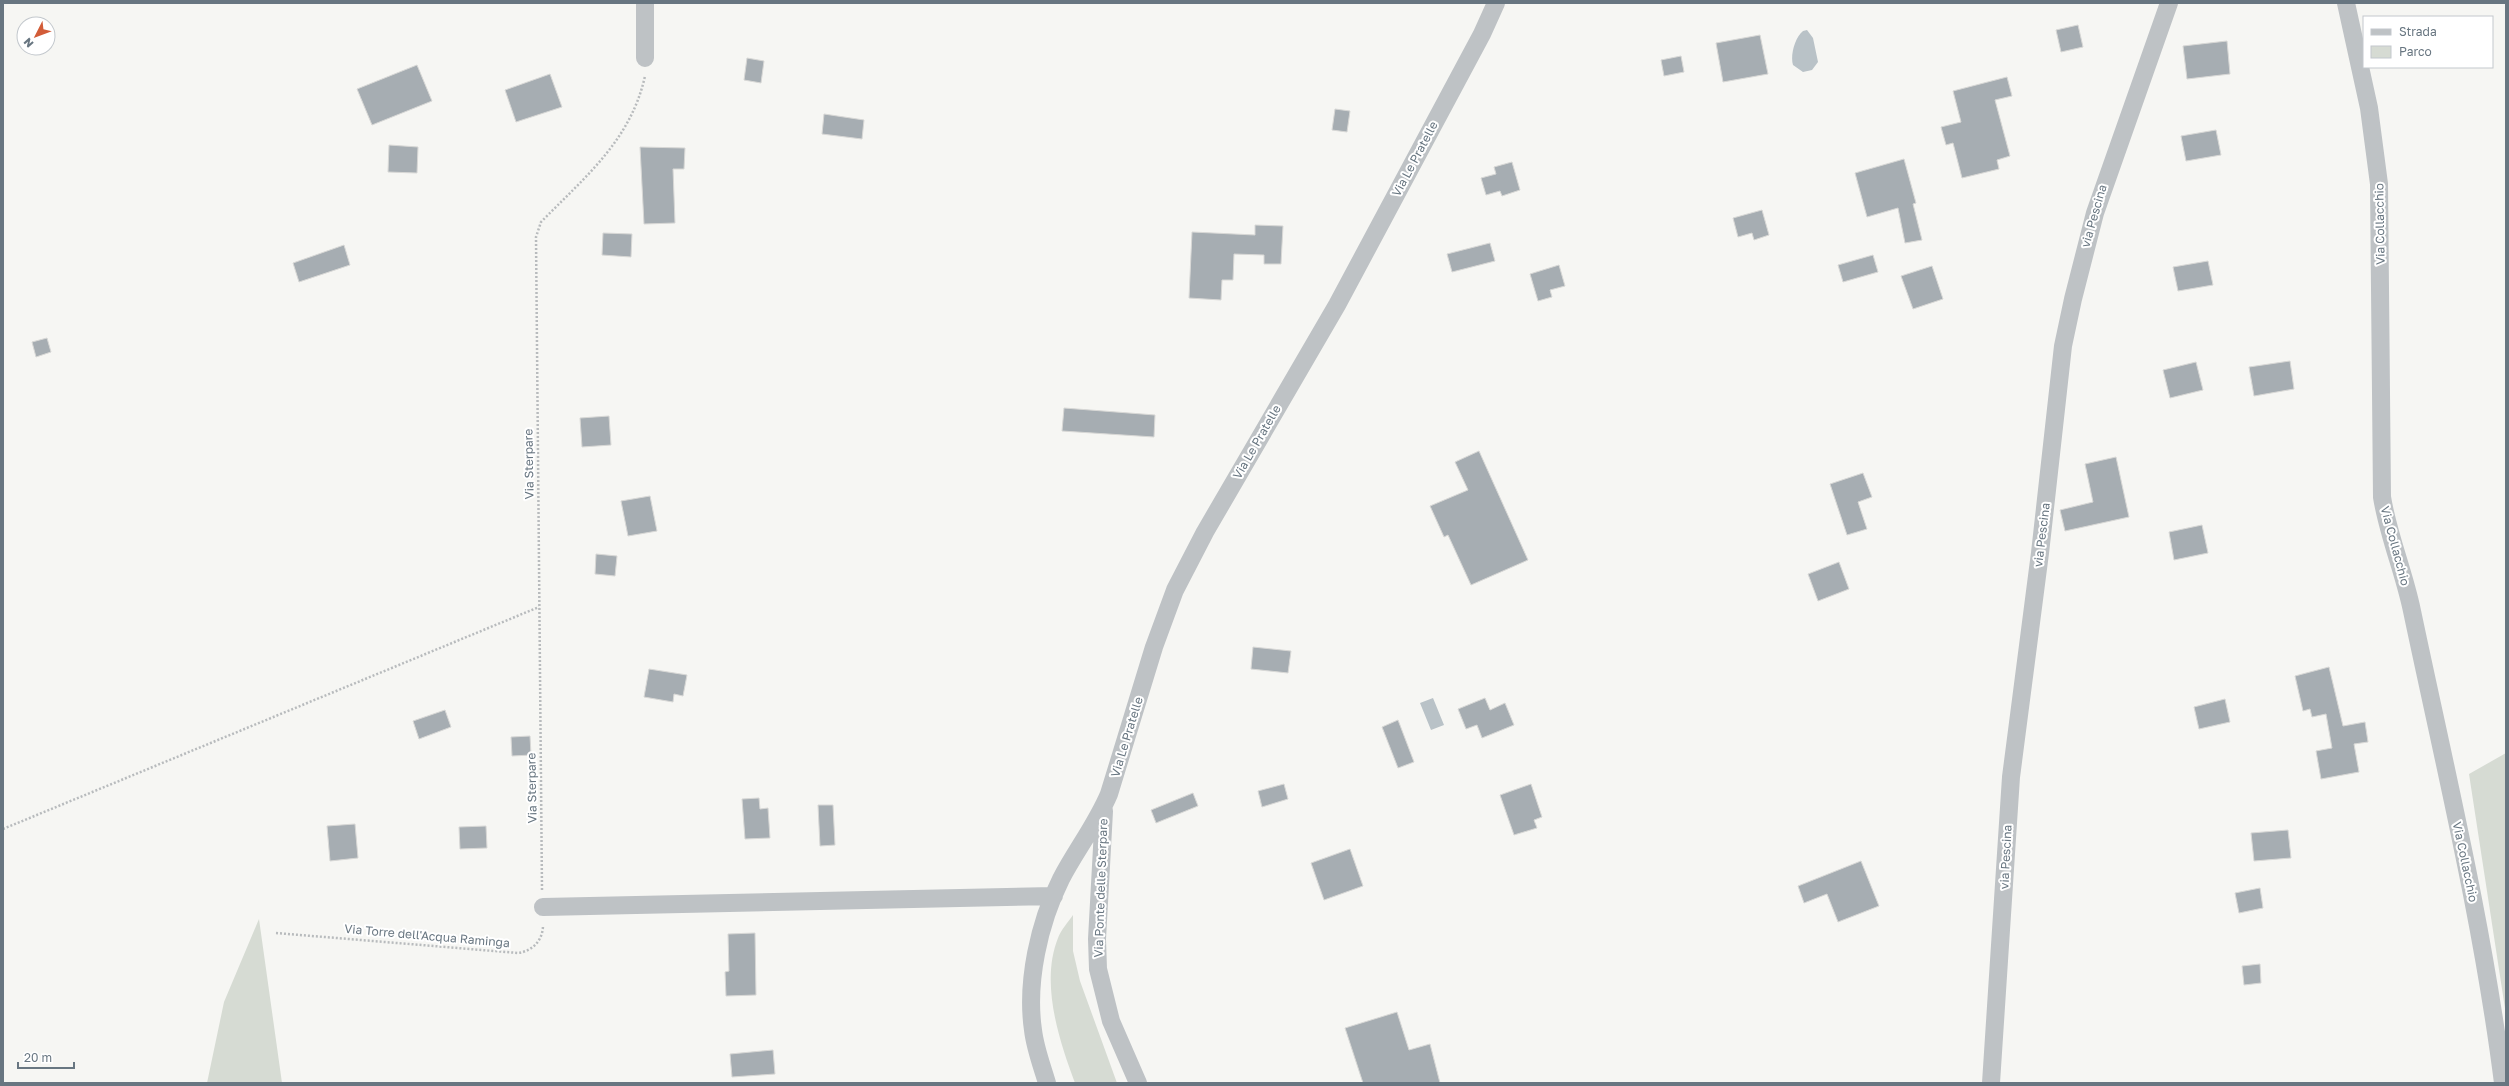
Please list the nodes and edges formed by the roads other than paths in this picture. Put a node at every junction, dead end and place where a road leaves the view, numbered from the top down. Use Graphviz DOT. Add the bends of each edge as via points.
graph roads {
  1 [pos="645,3"];
  2 [pos="1496,3"];
  3 [pos="2169,3"];
  4 [pos="2346,3"];
  5 [pos="644,58"];
  6 [pos="1104,806"];
  7 [pos="1054,896"];
  8 [pos="542,907"];
  9 [pos="1047,1083"];
  10 [pos="1138,1083"];
  11 [pos="1991,1083"];
  12 [pos="2504,1083"];
  1 -- 5 [label="street"];
  2 -- 6 [label="street, Via Le Pratelle" via="1482,34 1337,305 1202,537 1178,585 1154,647"];
  3 -- 11 [label="street, via Pescina" via="2096,207 2063,346 2040,553 2011,776"];
  4 -- 12 [label="street, Via Collacchio" via="2369,108 2380,184 2382,496 2386,519 2409,597 2480,930"];
  6 -- 7 [label="street, Via Le Pratelle" via="1065,872"];
  6 -- 10 [label="street, Via Ponte delle Sterpare" via="1097,939 1098,968 1111,1021"];
  7 -- 8 [label="street"];
  7 -- 9 [label="street, Via Le Pratelle" via="1037,957 1032,1005 1034,1039"];
}
